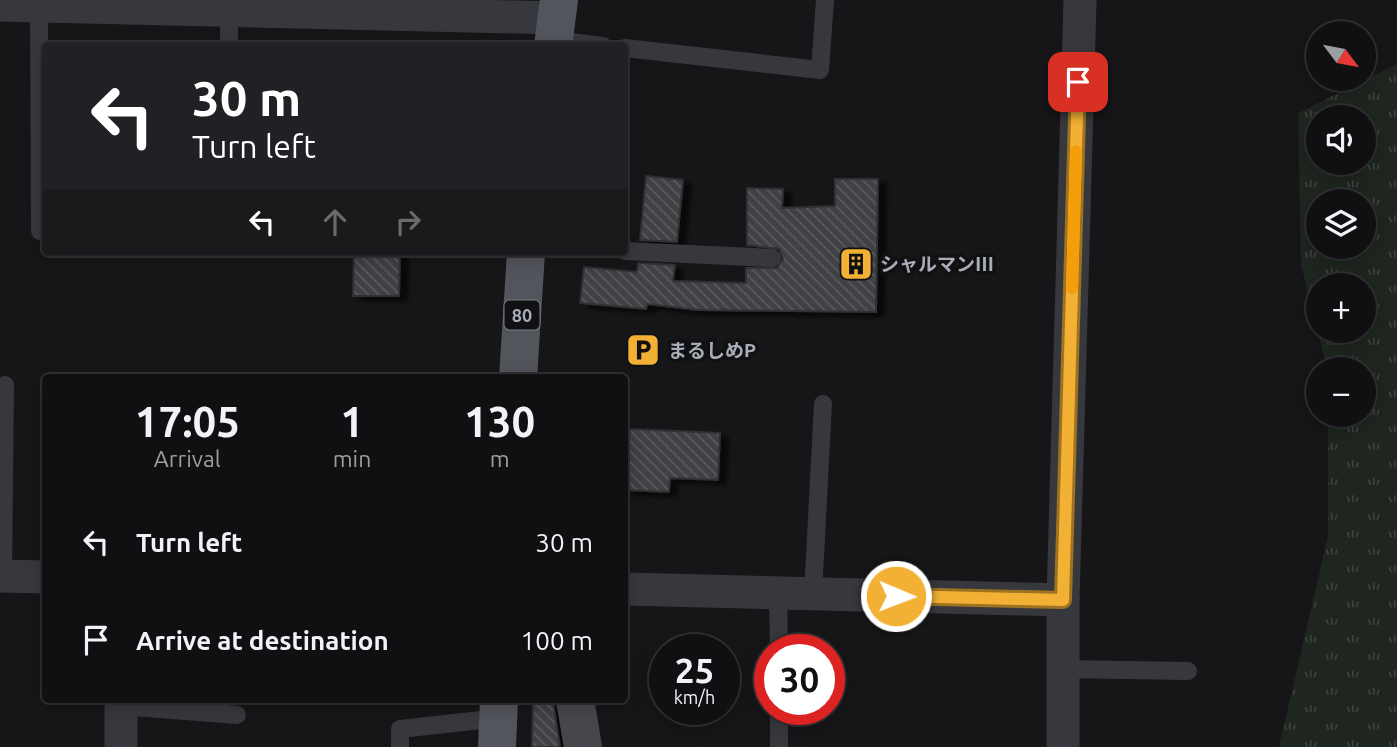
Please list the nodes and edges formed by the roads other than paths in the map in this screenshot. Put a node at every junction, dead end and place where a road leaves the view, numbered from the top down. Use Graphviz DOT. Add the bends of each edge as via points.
graph roads {
  1 [pos="825,0"];
  2 [pos="1080,0"];
  3 [pos="0,5"];
  4 [pos="229,5"];
  5 [pos="39,6"];
  6 [pos="556,26"];
  7 [pos="229,42"];
  8 [pos="594,42"];
  9 [pos="628,48"];
  10 [pos="40,230"];
  11 [pos="628,251"];
  12 [pos="526,256"];
  13 [pos="772,258"];
  14 [pos="517,374"];
  15 [pos="5,385"];
  16 [pos="824,404"];
  17 [pos="1,576"];
  18 [pos="42,576"];
  19 [pos="628,589"];
  20 [pos="778,593"];
  21 [pos="813,594"];
  22 [pos="1063,600"];
  23 [pos="779,634"];
  24 [pos="1063,669"];
  25 [pos="1188,671"];
  26 [pos="121,703"];
  27 [pos="576,703"];
  28 [pos="237,715"];
  29 [pos="498,722"];
  30 [pos="779,725"];
  31 [pos="121,747"];
  32 [pos="400,747"];
  33 [pos="583,747"];
  34 [pos="779,747"];
  35 [pos="1063,747"];
  1 -- 9 [label="lane" via="820,71"];
  2 -- 22 [label="street"];
  3 -- 5 [label="street"];
  4 -- 5 [label="street"];
  4 -- 6 [label="street"];
  4 -- 7 [label="lane"];
  5 -- 10 [label="lane"];
  6 -- 8 [label="lane"];
  11 -- 13 [label="lane"];
  12 -- 14 [label="main road, 80"];
  15 -- 17 [label="lane"];
  16 -- 21 [label="lane"];
  17 -- 18 [label="street"];
  19 -- 20 [label="street"];
  20 -- 21 [label="street"];
  20 -- 23 [label="lane"];
  21 -- 22 [label="street"];
  22 -- 24 [label="street"];
  24 -- 25 [label="lane"];
  24 -- 35 [label="street"];
  26 -- 28 [label="lane"];
  26 -- 31 [label="street"];
  27 -- 33 [label="street"];
  29 -- 32 [label="lane" via="400,729"];
  30 -- 34 [label="lane"];
}
